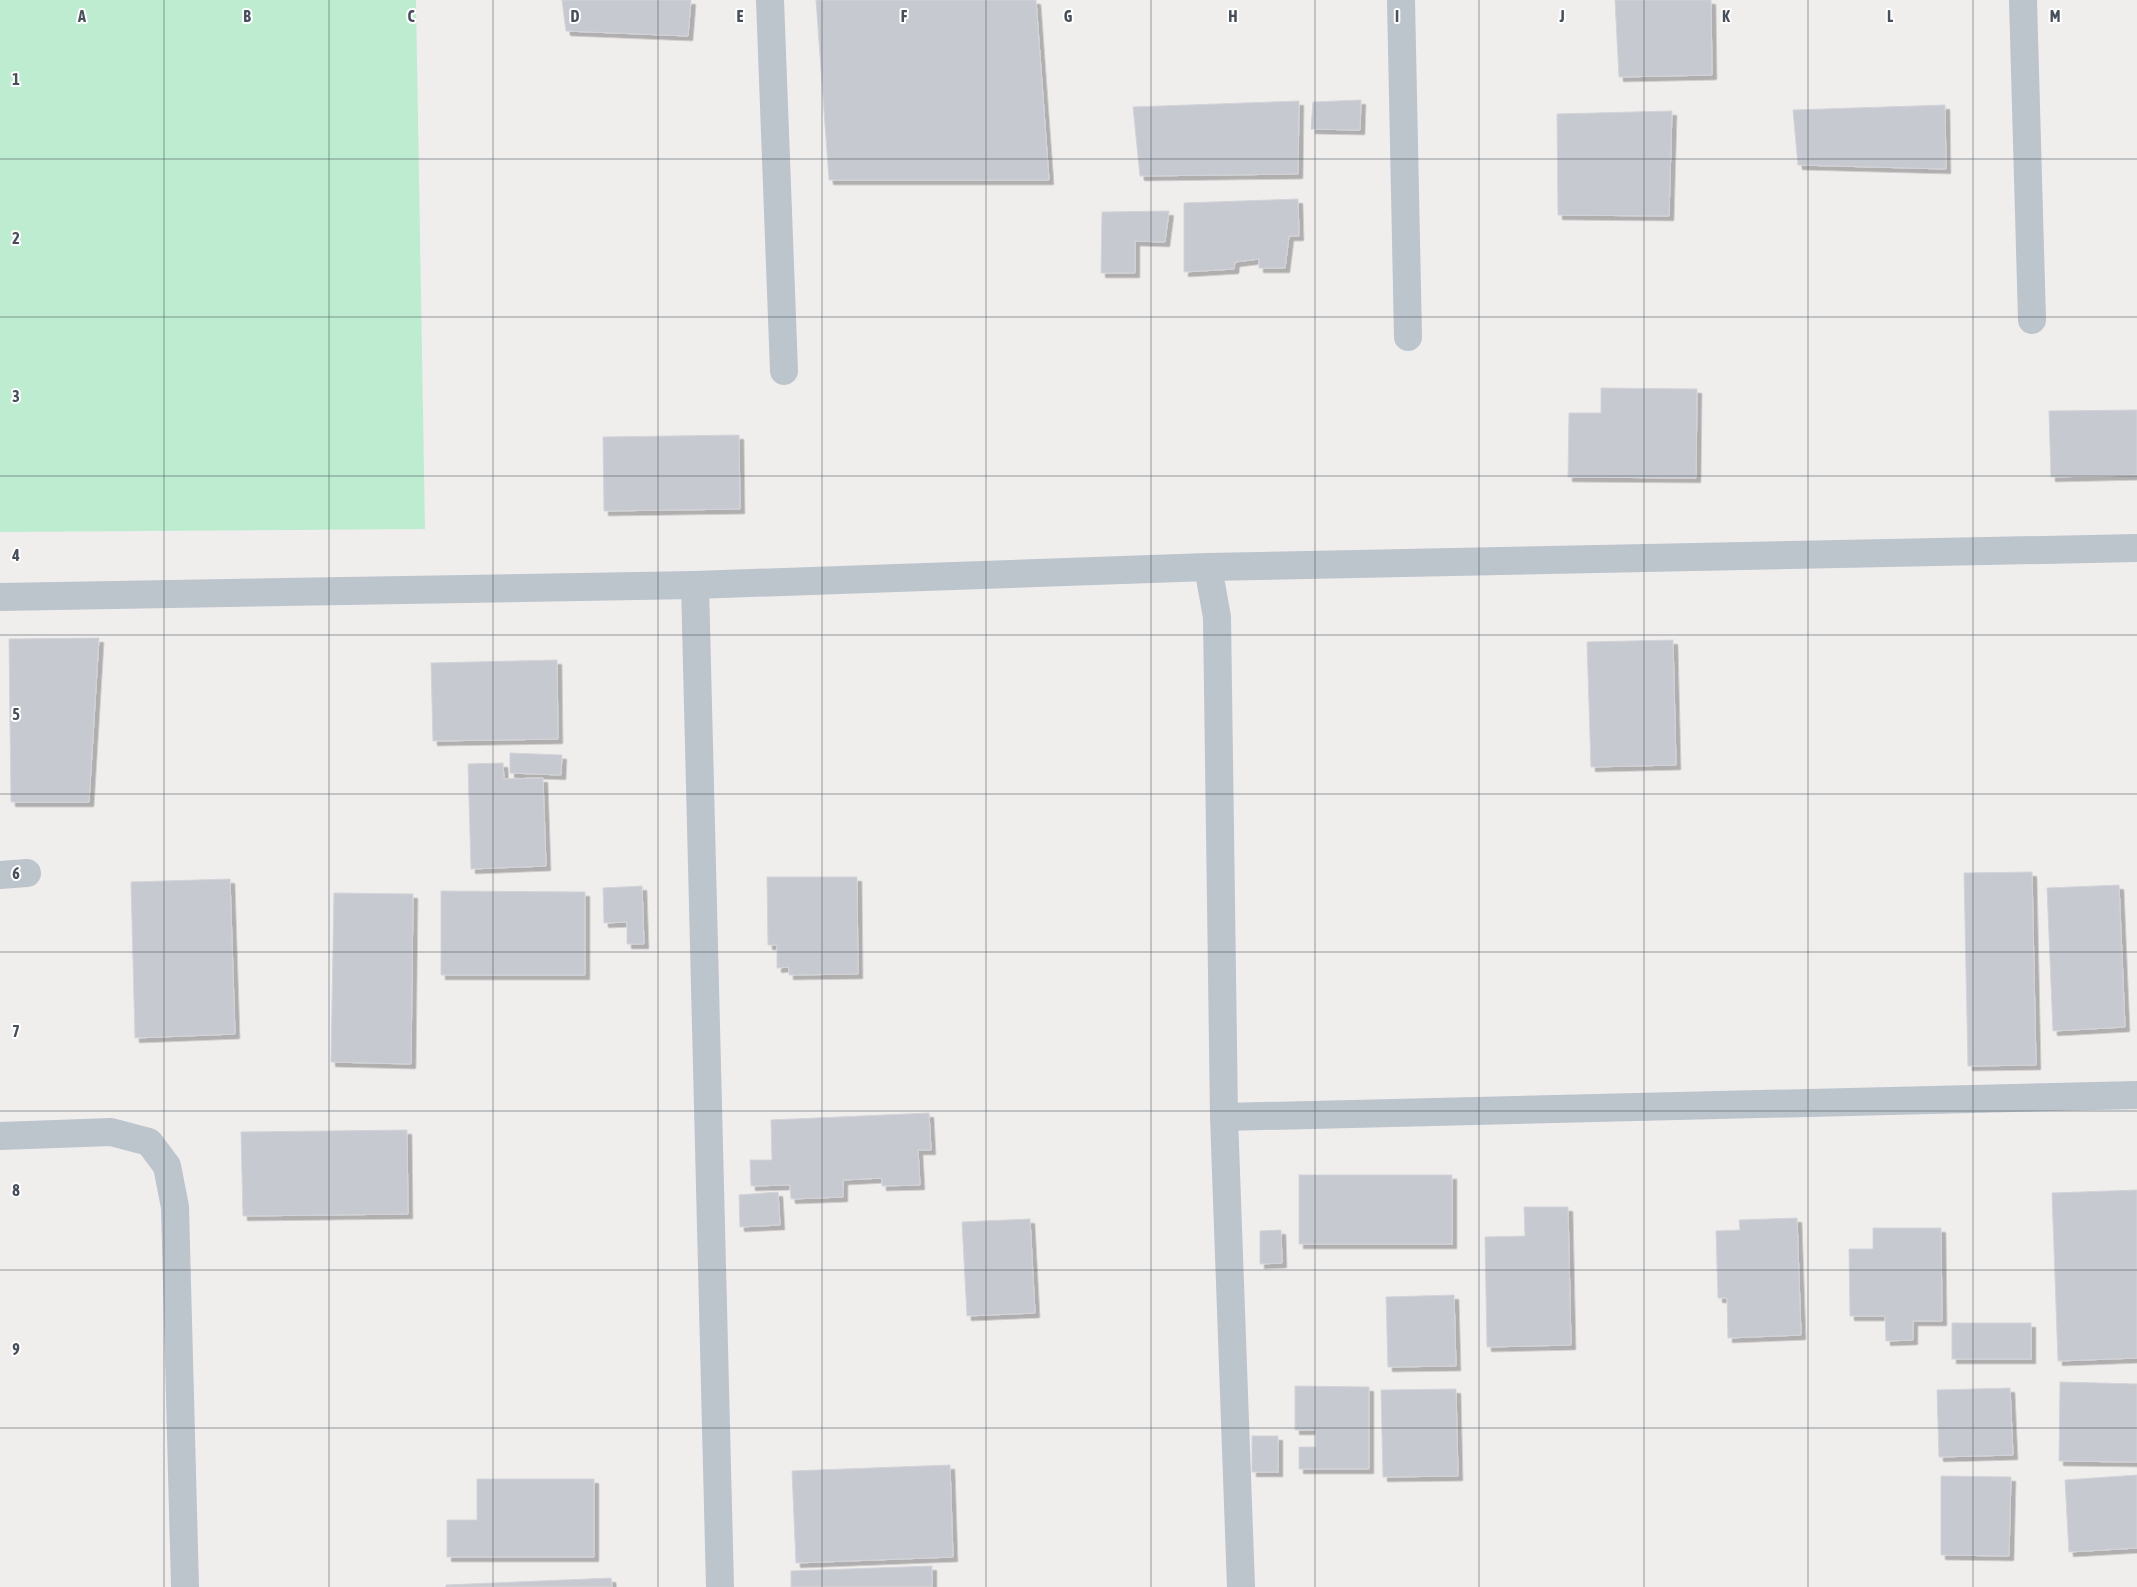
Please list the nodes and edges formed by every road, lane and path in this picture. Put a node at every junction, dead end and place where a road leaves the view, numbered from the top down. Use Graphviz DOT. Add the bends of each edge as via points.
graph roads {
  1 [pos="770,0"];
  2 [pos="1401,0"];
  3 [pos="2023,0"];
  4 [pos="2032,320"];
  5 [pos="1408,337"];
  6 [pos="784,371"];
  7 [pos="2137,548"];
  8 [pos="1208,567"];
  9 [pos="695,585"];
  10 [pos="0,597"];
  11 [pos="27,873"];
  12 [pos="0,875"];
  13 [pos="2137,1095"];
  14 [pos="1224,1117"];
  15 [pos="0,1136"];
  16 [pos="185,1587"];
  17 [pos="720,1587"];
  18 [pos="1241,1587"];
  1 -- 6 [label="street"];
  2 -- 5 [label="street"];
  3 -- 4 [label="street"];
  7 -- 8 [label="street"];
  8 -- 9 [label="street"];
  8 -- 14 [label="street" via="1217,617"];
  9 -- 10 [label="street"];
  9 -- 17 [label="street"];
  11 -- 12 [label="street"];
  13 -- 14 [label="street"];
  14 -- 18 [label="street"];
  15 -- 16 [label="street" via="111,1132 149,1142 167,1166 175,1207"];
}
